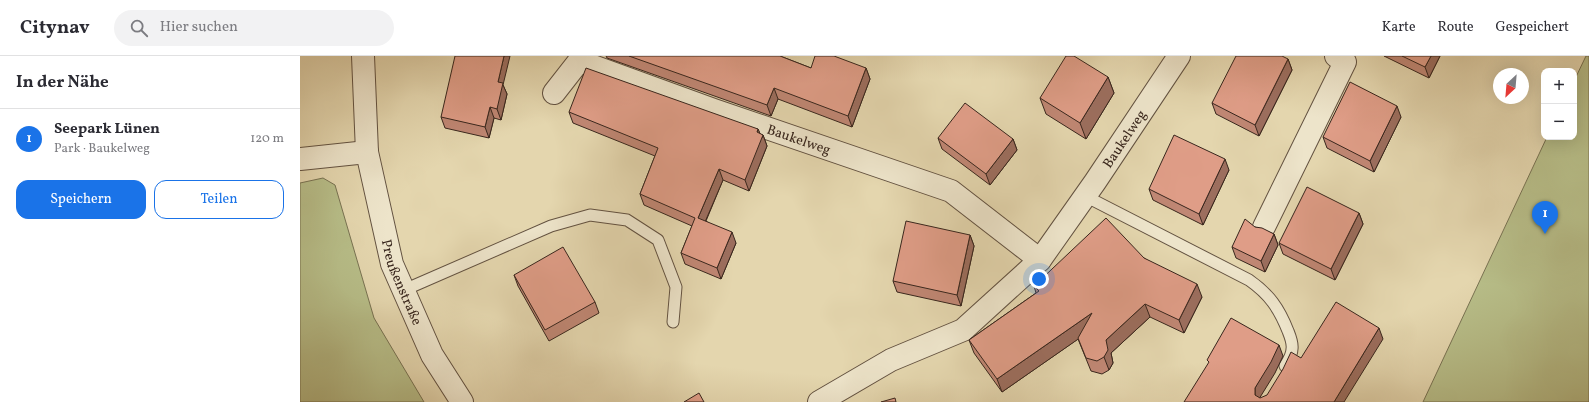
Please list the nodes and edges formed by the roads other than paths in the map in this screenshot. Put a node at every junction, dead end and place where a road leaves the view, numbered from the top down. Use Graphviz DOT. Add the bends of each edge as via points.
graph roads {
  1 [pos="363,56"];
  2 [pos="1179,56"];
  3 [pos="1336,56"];
  4 [pos="554,93"];
  5 [pos="366,152"];
  6 [pos="300,159"];
  7 [pos="1085,196"];
  8 [pos="1264,227"];
  9 [pos="1040,260"];
  10 [pos="404,290"];
  11 [pos="673,322"];
  12 [pos="1280,377"];
  13 [pos="462,402"];
  14 [pos="819,402"];
  1 -- 5 [label="street, Preußenstraße"];
  2 -- 7 [label="street, Baukelweg"];
  3 -- 8 [label="street" via="1345,62"];
  4 -- 9 [label="street, Baukelweg" via="579,61 951,191"];
  5 -- 6 [label="street"];
  5 -- 10 [label="street, Preußenstraße" via="392,264"];
  7 -- 9 [label="street, Baukelweg"];
  7 -- 12 [label="lane" via="1262,289 1284,320 1291,341 1289,359"];
  9 -- 14 [label="street, Baukelweg" via="963,330 891,360"];
  10 -- 11 [label="lane" via="551,226 590,215 626,220 658,240 676,287"];
  10 -- 13 [label="street, Preußenstraße" via="432,355"];
}
